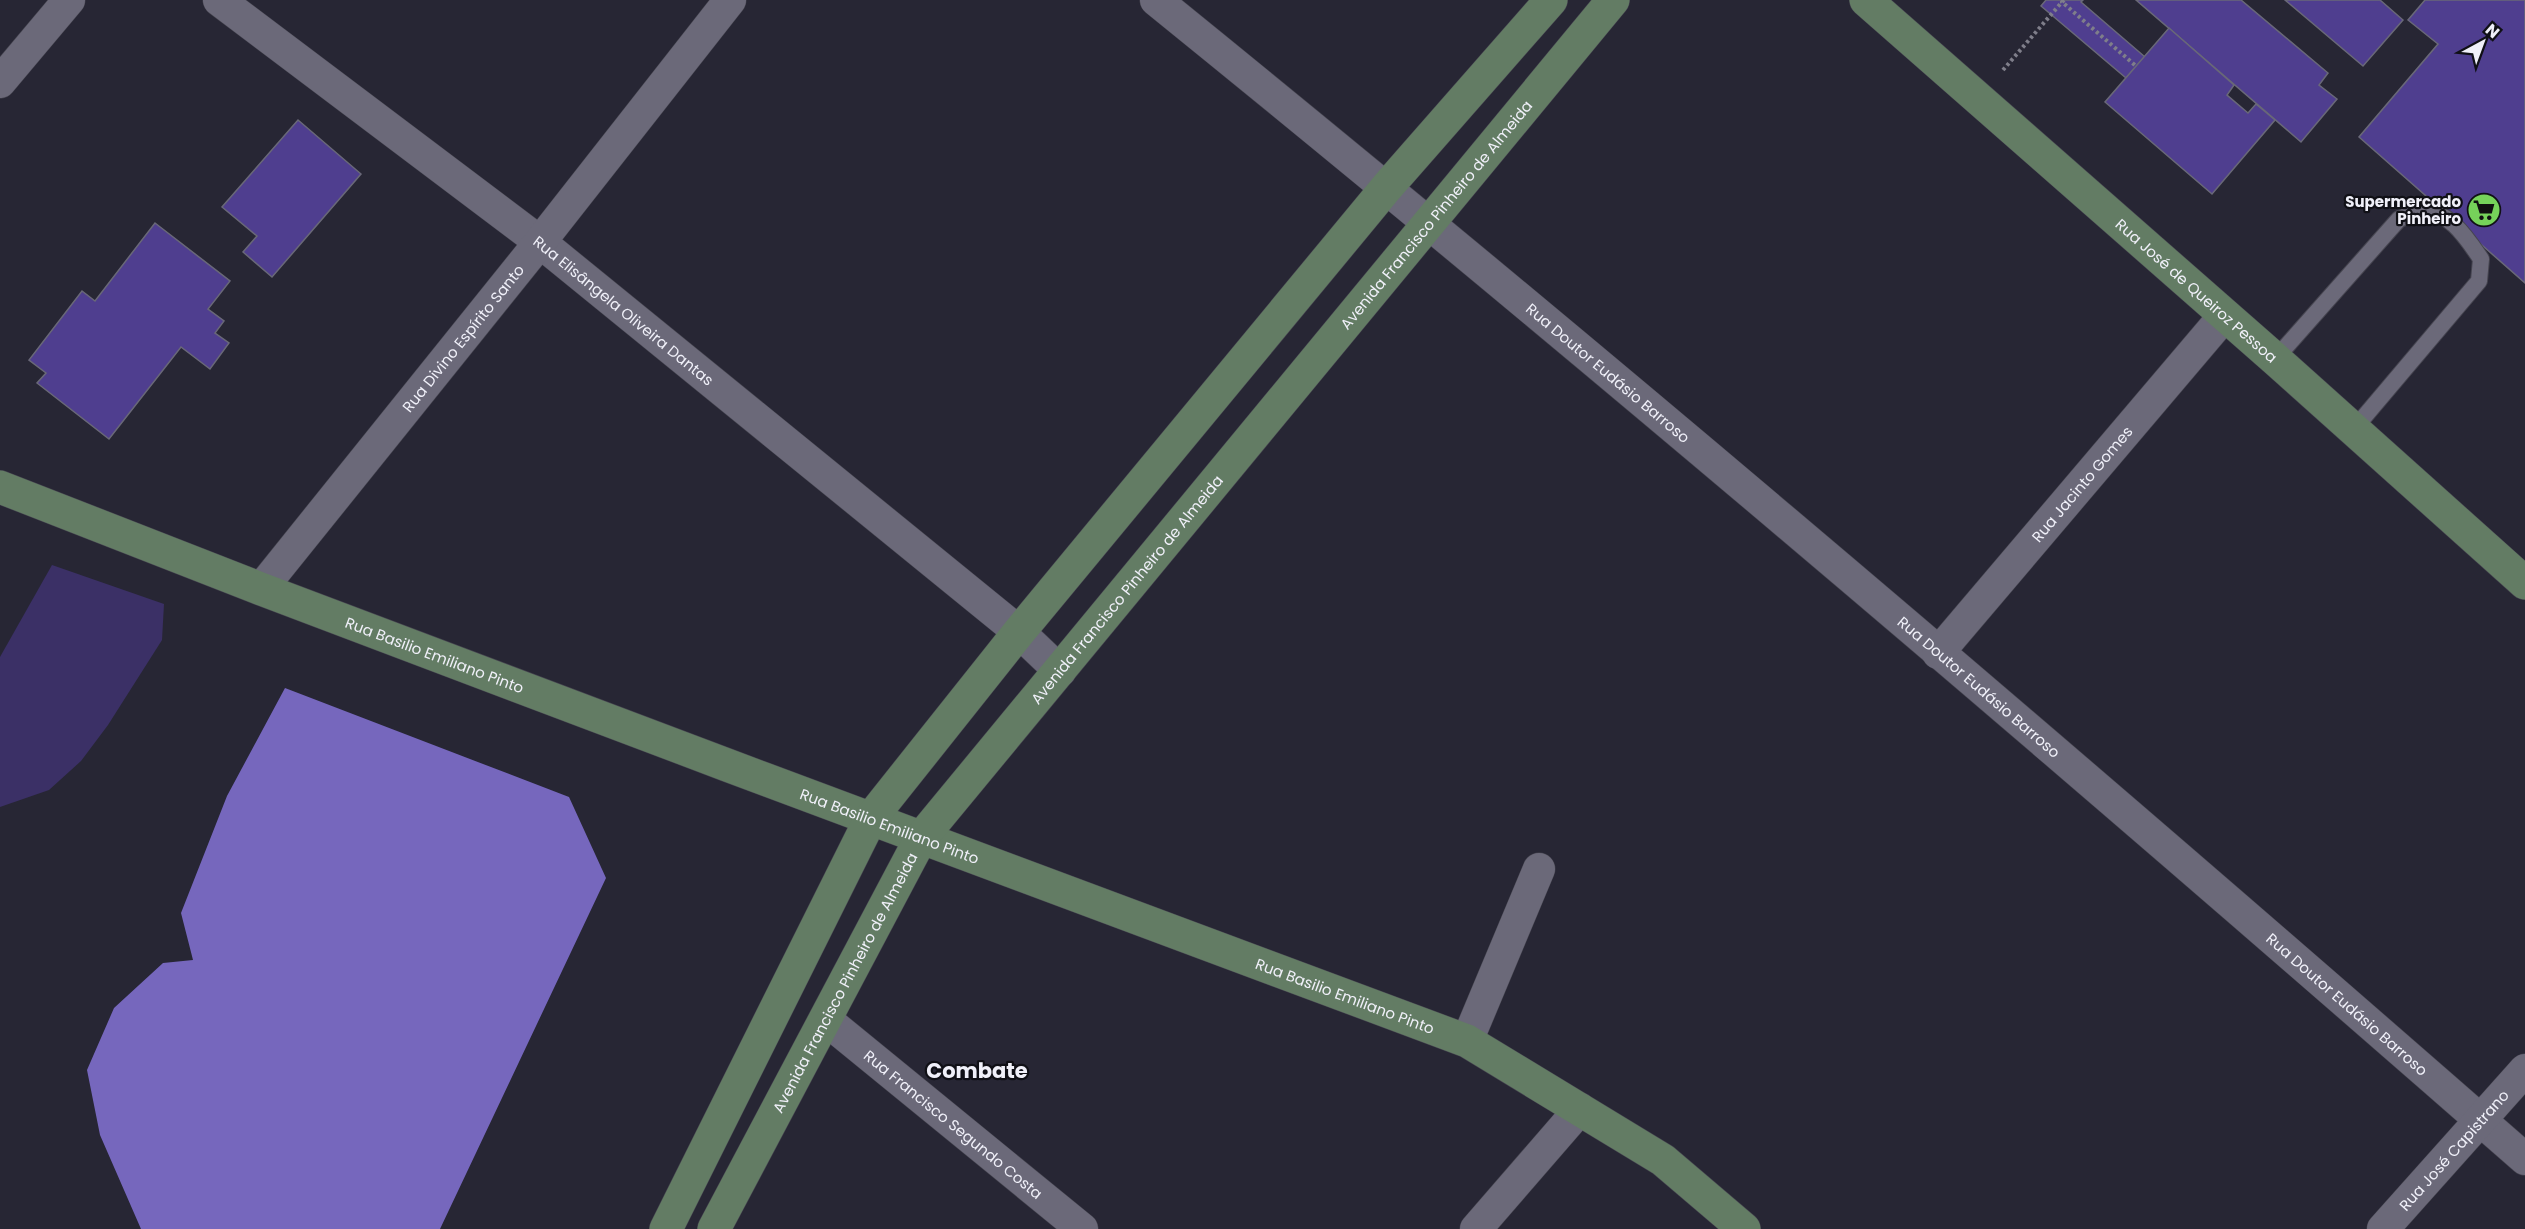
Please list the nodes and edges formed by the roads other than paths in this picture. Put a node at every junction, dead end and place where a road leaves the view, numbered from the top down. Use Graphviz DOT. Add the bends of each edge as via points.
graph roads {
  1 [pos="69,0"];
  2 [pos="219,0"];
  3 [pos="730,0"];
  4 [pos="1156,0"];
  5 [pos="1551,0"];
  6 [pos="1613,0"];
  7 [pos="1866,0"];
  8 [pos="0,82"];
  9 [pos="1387,187"];
  10 [pos="1429,223"];
  11 [pos="540,242"];
  12 [pos="2225,315"];
  13 [pos="2276,359"];
  14 [pos="2353,430"];
  15 [pos="0,487"];
  16 [pos="2525,583"];
  17 [pos="261,589"];
  18 [pos="1019,632"];
  19 [pos="1938,653"];
  20 [pos="1060,671"];
  21 [pos="871,818"];
  22 [pos="921,838"];
  23 [pos="1539,869"];
  24 [pos="825,1019"];
  25 [pos="1467,1041"];
  26 [pos="2525,1070"];
  27 [pos="1580,1109"];
  28 [pos="2480,1120"];
  29 [pos="713,1136"];
  30 [pos="752,1158"];
  31 [pos="2525,1159"];
  32 [pos="666,1229"];
  33 [pos="714,1229"];
  34 [pos="1082,1229"];
  35 [pos="1476,1229"];
  36 [pos="1744,1229"];
  37 [pos="2383,1229"];
  1 -- 8 [label="street"];
  2 -- 11 [label="street, Rua Elisângela Oliveira Dantas"];
  3 -- 11 [label="street, Rua Divino Espírito Santo"];
  4 -- 9 [label="street"];
  5 -- 9 [label="main road"];
  6 -- 10 [label="main road, Avenida Francisco Pinheiro de Almeida"];
  7 -- 12 [label="main road, Rua José de Queiroz Pessoa"];
  9 -- 10 [label="street, Rua Doutor Eudásio Barroso"];
  9 -- 18 [label="main road"];
  10 -- 19 [label="street, Rua Doutor Eudásio Barroso"];
  10 -- 20 [label="main road, Avenida Francisco Pinheiro de Almeida"];
  11 -- 17 [label="street, Rua Divino Espírito Santo"];
  11 -- 18 [label="street, Rua Elisângela Oliveira Dantas"];
  12 -- 13 [label="main road, Rua José de Queiroz Pessoa"];
  12 -- 19 [label="street, Rua Jacinto Gomes"];
  13 -- 14 [label="main road, Rua José de Queiroz Pessoa"];
  13 -- 14 [label="lane" via="2399,219 2421,211 2446,218 2458,229 2481,259 2479,282"];
  14 -- 16 [label="main road, Rua José de Queiroz Pessoa"];
  15 -- 17 [label="main road, Rua Basilio Emiliano Pinto"];
  17 -- 21 [label="main road, Rua Basilio Emiliano Pinto"];
  18 -- 20 [label="street, Rua Elisângela Oliveira Dantas"];
  18 -- 21 [label="main road"];
  19 -- 28 [label="street, Rua Doutor Eudásio Barroso"];
  20 -- 22 [label="main road, Avenida Francisco Pinheiro de Almeida"];
  21 -- 22 [label="main road, Rua Basilio Emiliano Pinto"];
  21 -- 29 [label="main road"];
  22 -- 24 [label="main road, Avenida Francisco Pinheiro de Almeida"];
  22 -- 25 [label="main road, Rua Basilio Emiliano Pinto"];
  23 -- 25 [label="street"];
  24 -- 30 [label="main road, Avenida Francisco Pinheiro de Almeida"];
  24 -- 34 [label="street, Rua Francisco Segundo Costa"];
  25 -- 27 [label="main road, Rua Basilio Emiliano Pinto"];
  26 -- 28 [label="street, Rua José Capistrano"];
  27 -- 35 [label="street"];
  27 -- 36 [label="main road, Rua Basilio Emiliano Pinto" via="1663,1160"];
  28 -- 31 [label="street, Rua Doutor Eudásio Barroso"];
  28 -- 37 [label="street, Rua José Capistrano"];
  29 -- 30 [label="main road"];
  29 -- 32 [label="main road"];
  30 -- 33 [label="main road, Avenida Francisco Pinheiro de Almeida"];
}
